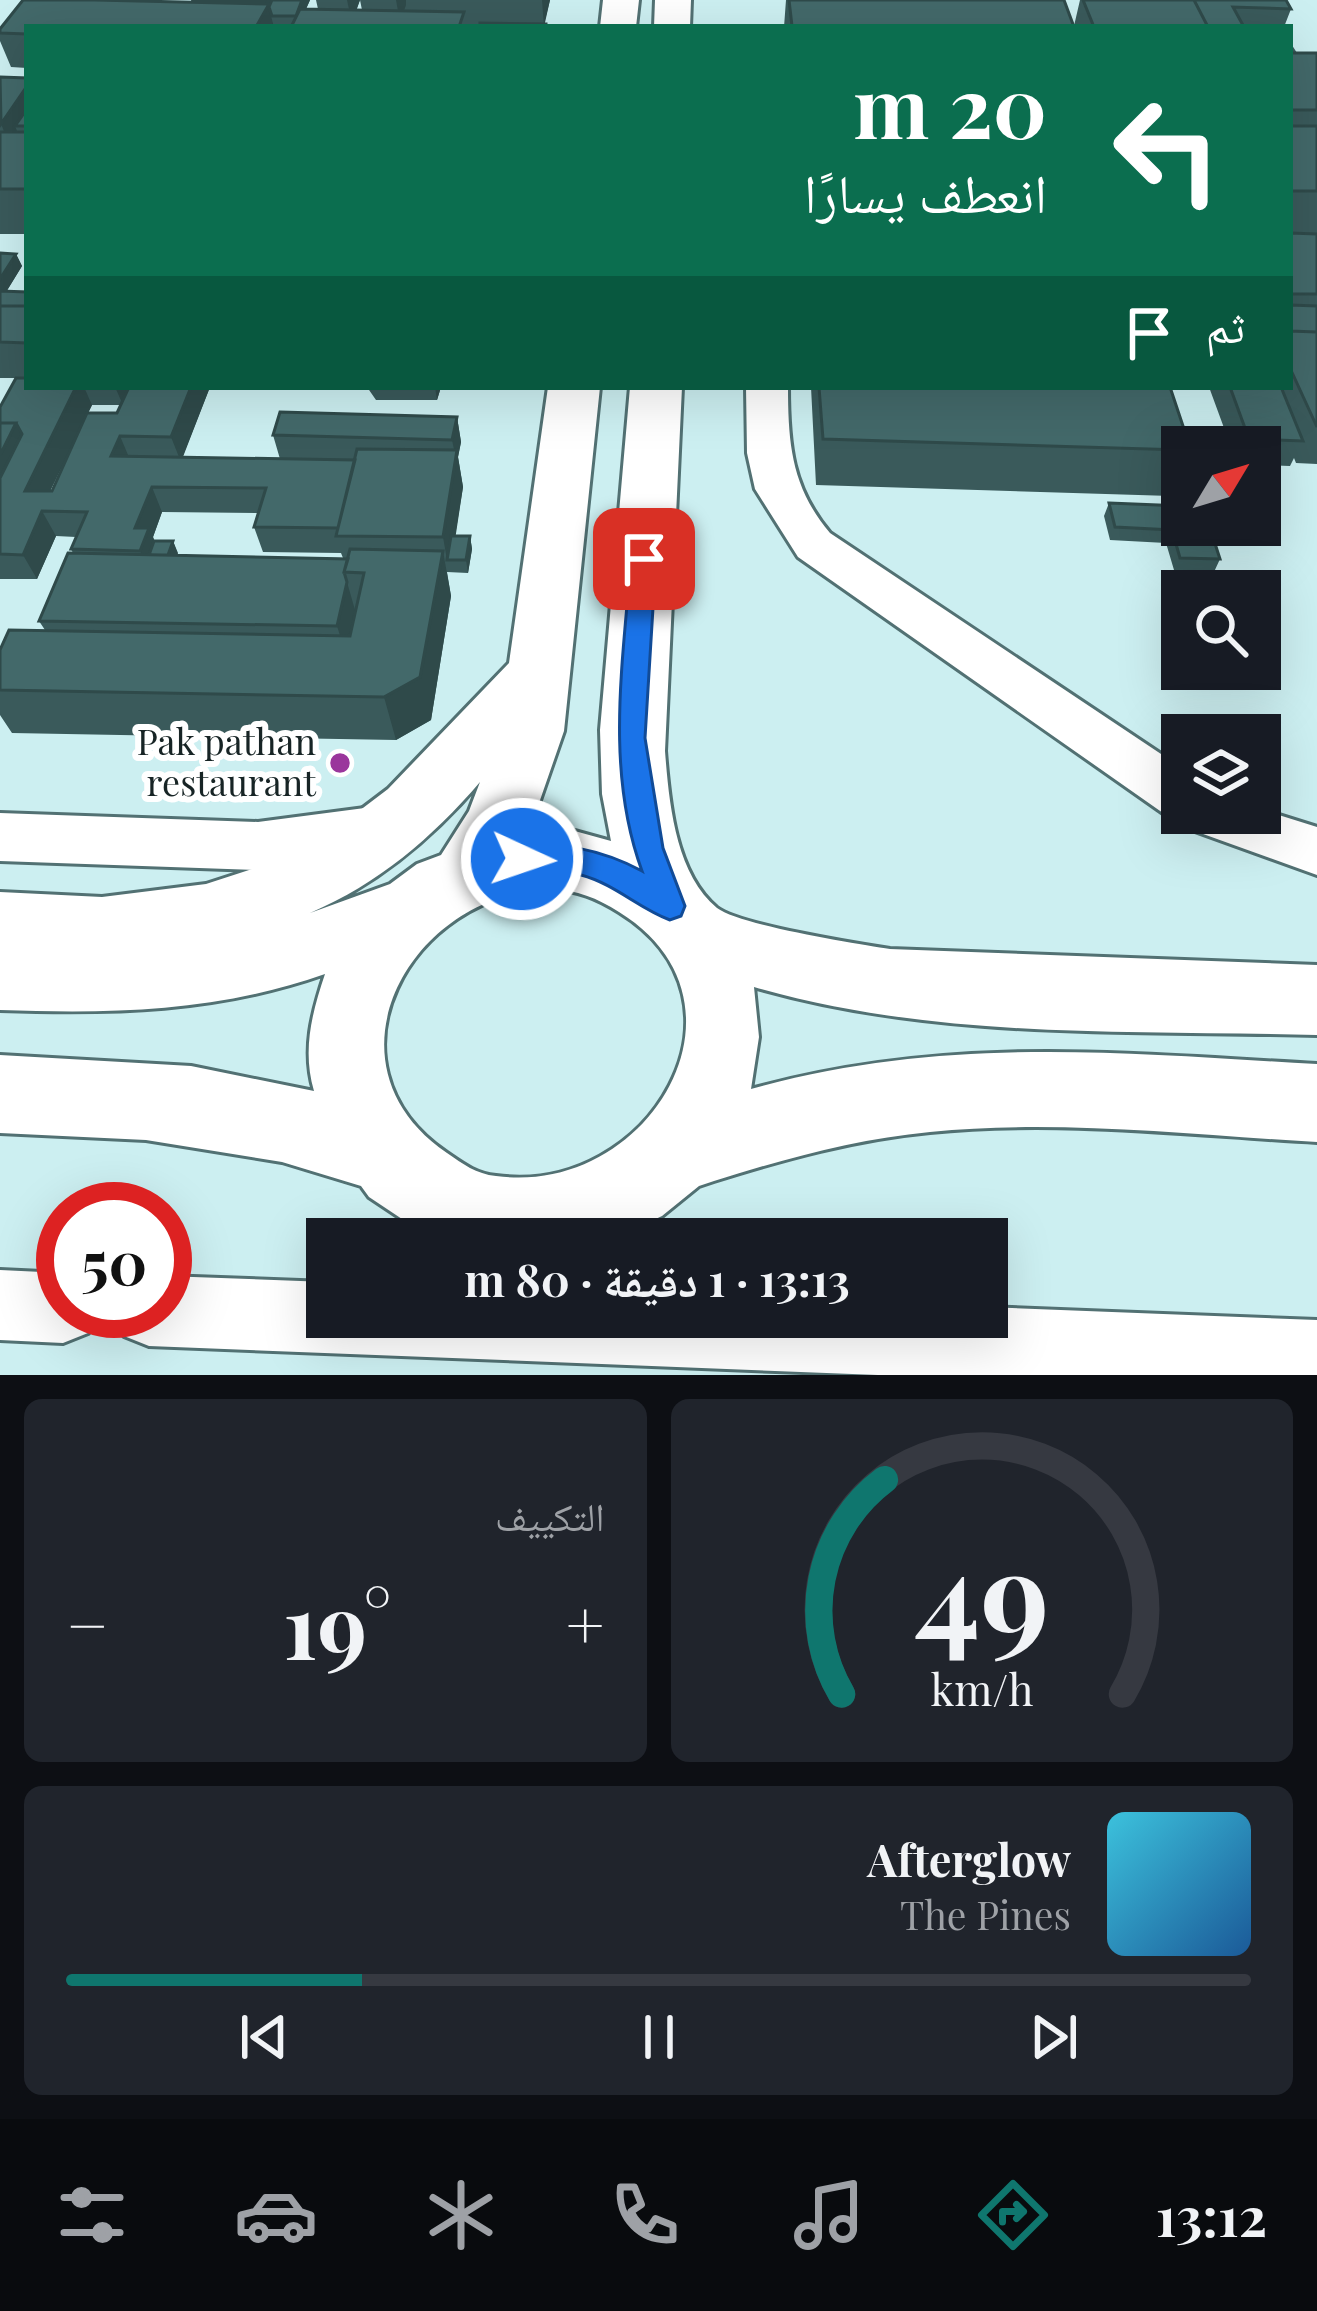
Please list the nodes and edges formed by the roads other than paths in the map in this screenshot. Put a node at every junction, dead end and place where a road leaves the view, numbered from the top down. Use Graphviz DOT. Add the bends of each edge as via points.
graph roads {
  1 [pos="574,390"];
  2 [pos="656,390"];
  3 [pos="766,390"];
  4 [pos="538,674"];
  5 [pos="1161,783"];
  6 [pos="392,827"];
  7 [pos="1259,834"];
  8 [pos="0,837"];
  9 [pos="1317,851"];
  10 [pos="438,891"];
  11 [pos="684,922"];
  12 [pos="0,926"];
  13 [pos="0,975"];
  14 [pos="1317,1000"];
  15 [pos="0,1094"];
  16 [pos="1317,1103"];
  17 [pos="378,1151"];
  18 [pos="679,1152"];
  19 [pos="0,1305"];
  20 [pos="36,1307"];
  21 [pos="192,1313"];
  22 [pos="1317,1356"];
  1 -- 4 [label="main road"];
  2 -- 11 [label="main road" via="631,738 648,848"];
  3 -- 5 [label="street" via="772,483 814,545"];
  4 -- 6 [label="main road"];
  4 -- 10 [label="main road" via="519,777"];
  6 -- 8 [label="street" via="258,846"];
  6 -- 12 [label="main road" via="309,878 173,923 126,932"];
  7 -- 9 [label="street"];
  10 -- 11 [label="main road" via="522,859 576,861 626,877"];
  10 -- 13 [label="main road" via="294,952 236,967 118,979"];
  10 -- 17 [label="main road" via="367,962 345,1024 348,1090"];
  11 -- 14 [label="main road" via="824,973 890,984"];
  11 -- 18 [label="main road" via="721,1006 722,1042 715,1079"];
  15 -- 17 [label="main road" via="209,1104"];
  16 -- 18 [label="main road" via="965,1090 820,1110"];
  17 -- 18 [label="main road" via="417,1188 467,1212 524,1220 582,1211"];
  19 -- 20 [label="street"];
  21 -- 22 [label="street"];
}
